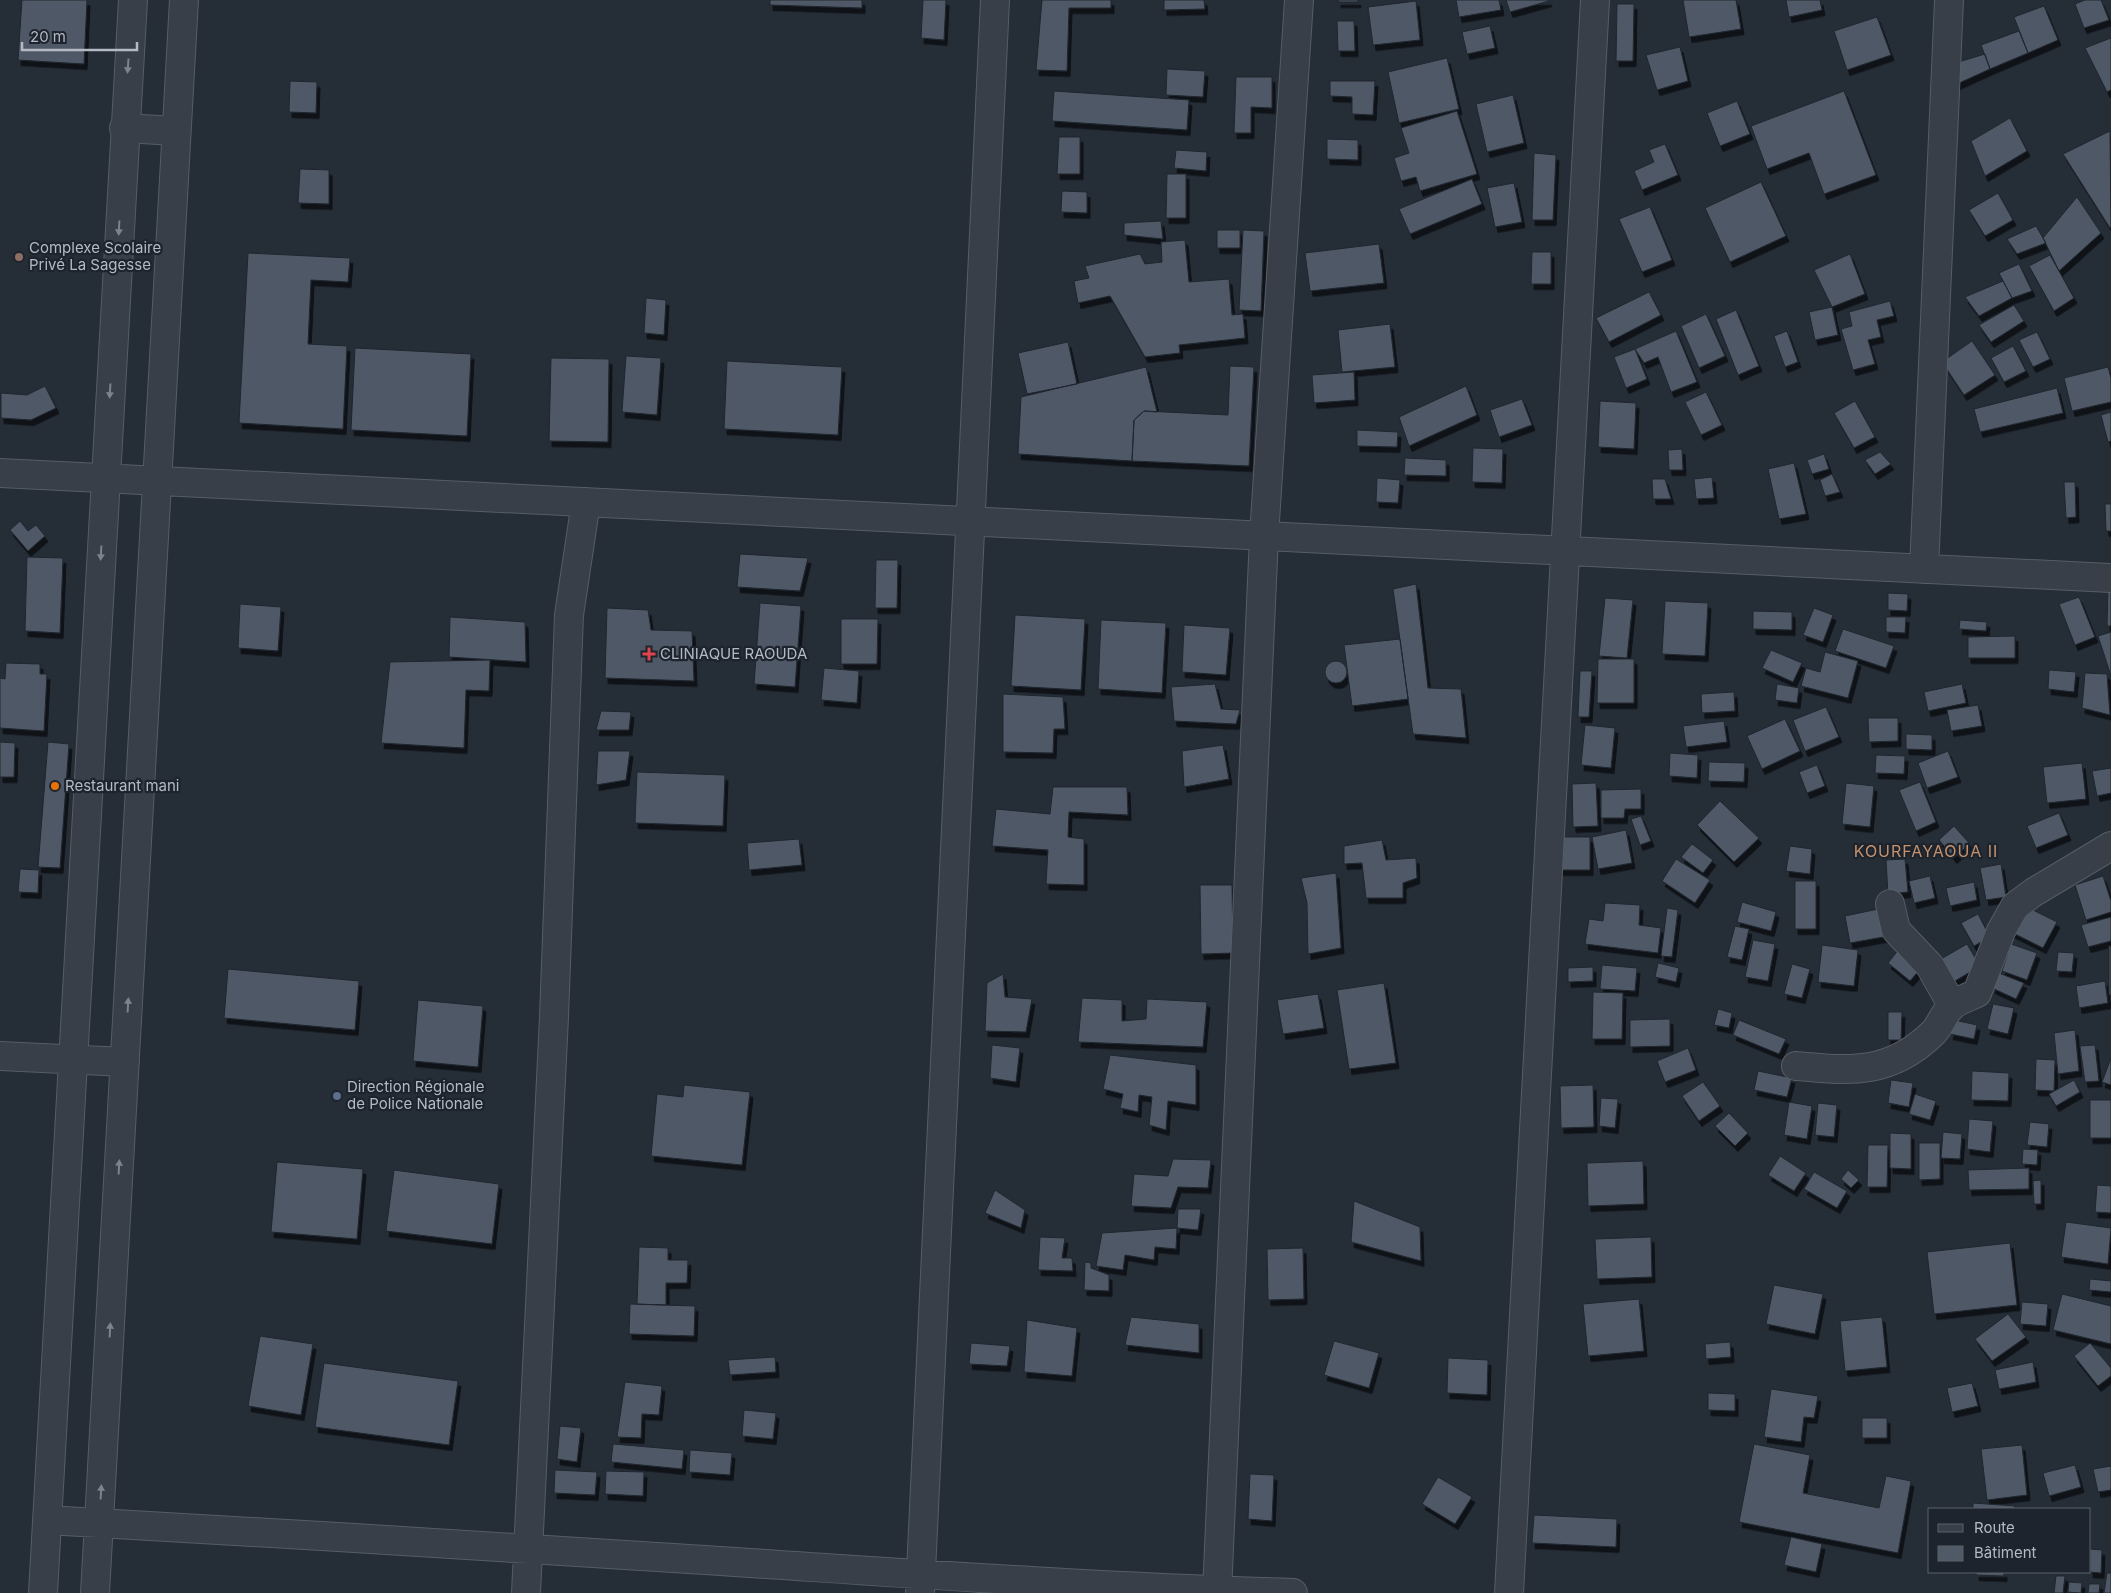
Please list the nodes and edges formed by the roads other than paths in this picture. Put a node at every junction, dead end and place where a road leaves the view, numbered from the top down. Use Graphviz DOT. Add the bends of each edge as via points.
graph roads {
  1 [pos="133,0"];
  2 [pos="184,0"];
  3 [pos="994,0"];
  4 [pos="1299,0"];
  5 [pos="1595,0"];
  6 [pos="1949,0"];
  7 [pos="124,128"];
  8 [pos="176,132"];
  9 [pos="0,473"];
  10 [pos="105,478"];
  11 [pos="157,480"];
  12 [pos="586,502"];
  13 [pos="971,521"];
  14 [pos="1264,536"];
  15 [pos="1565,551"];
  16 [pos="1924,569"];
  17 [pos="2111,578"];
  18 [pos="2111,846"];
  19 [pos="1890,904"];
  20 [pos="1952,1006"];
  21 [pos="0,1056"];
  22 [pos="72,1060"];
  23 [pos="124,1062"];
  24 [pos="1796,1066"];
  25 [pos="47,1520"];
  26 [pos="99,1523"];
  27 [pos="528,1548"];
  28 [pos="921,1584"];
  29 [pos="1217,1592"];
  30 [pos="43,1593"];
  31 [pos="95,1593"];
  32 [pos="526,1593"];
  33 [pos="1293,1593"];
  34 [pos="1509,1593"];
  1 -- 7 [label="street, one-way"];
  2 -- 8 [label="street"];
  3 -- 13 [label="street"];
  4 -- 14 [label="street"];
  5 -- 15 [label="street"];
  6 -- 16 [label="street"];
  7 -- 8 [label="street"];
  7 -- 10 [label="street, one-way"];
  8 -- 11 [label="street"];
  9 -- 10 [label="street"];
  10 -- 11 [label="street"];
  10 -- 22 [label="street, one-way"];
  11 -- 12 [label="street"];
  23 -- 11 [label="street, one-way"];
  12 -- 13 [label="street"];
  12 -- 27 [label="street" via="569,615 554,1017"];
  13 -- 14 [label="street"];
  13 -- 28 [label="street"];
  14 -- 15 [label="street"];
  14 -- 29 [label="street"];
  15 -- 16 [label="street"];
  15 -- 34 [label="street"];
  16 -- 17 [label="street"];
  18 -- 20 [label="street" via="2015,906 2001,931 1977,993"];
  19 -- 20 [label="street" via="1896,930 1930,966"];
  20 -- 24 [label="street" via="1940,1027 1921,1045 1895,1060 1848,1071"];
  21 -- 22 [label="street"];
  22 -- 23 [label="street"];
  22 -- 25 [label="street"];
  26 -- 23 [label="street, one-way"];
  25 -- 26 [label="street"];
  25 -- 30 [label="street"];
  26 -- 27 [label="street"];
  26 -- 31 [label="street"];
  27 -- 28 [label="street"];
  27 -- 32 [label="street"];
  28 -- 29 [label="street"];
  29 -- 33 [label="street"];
}
